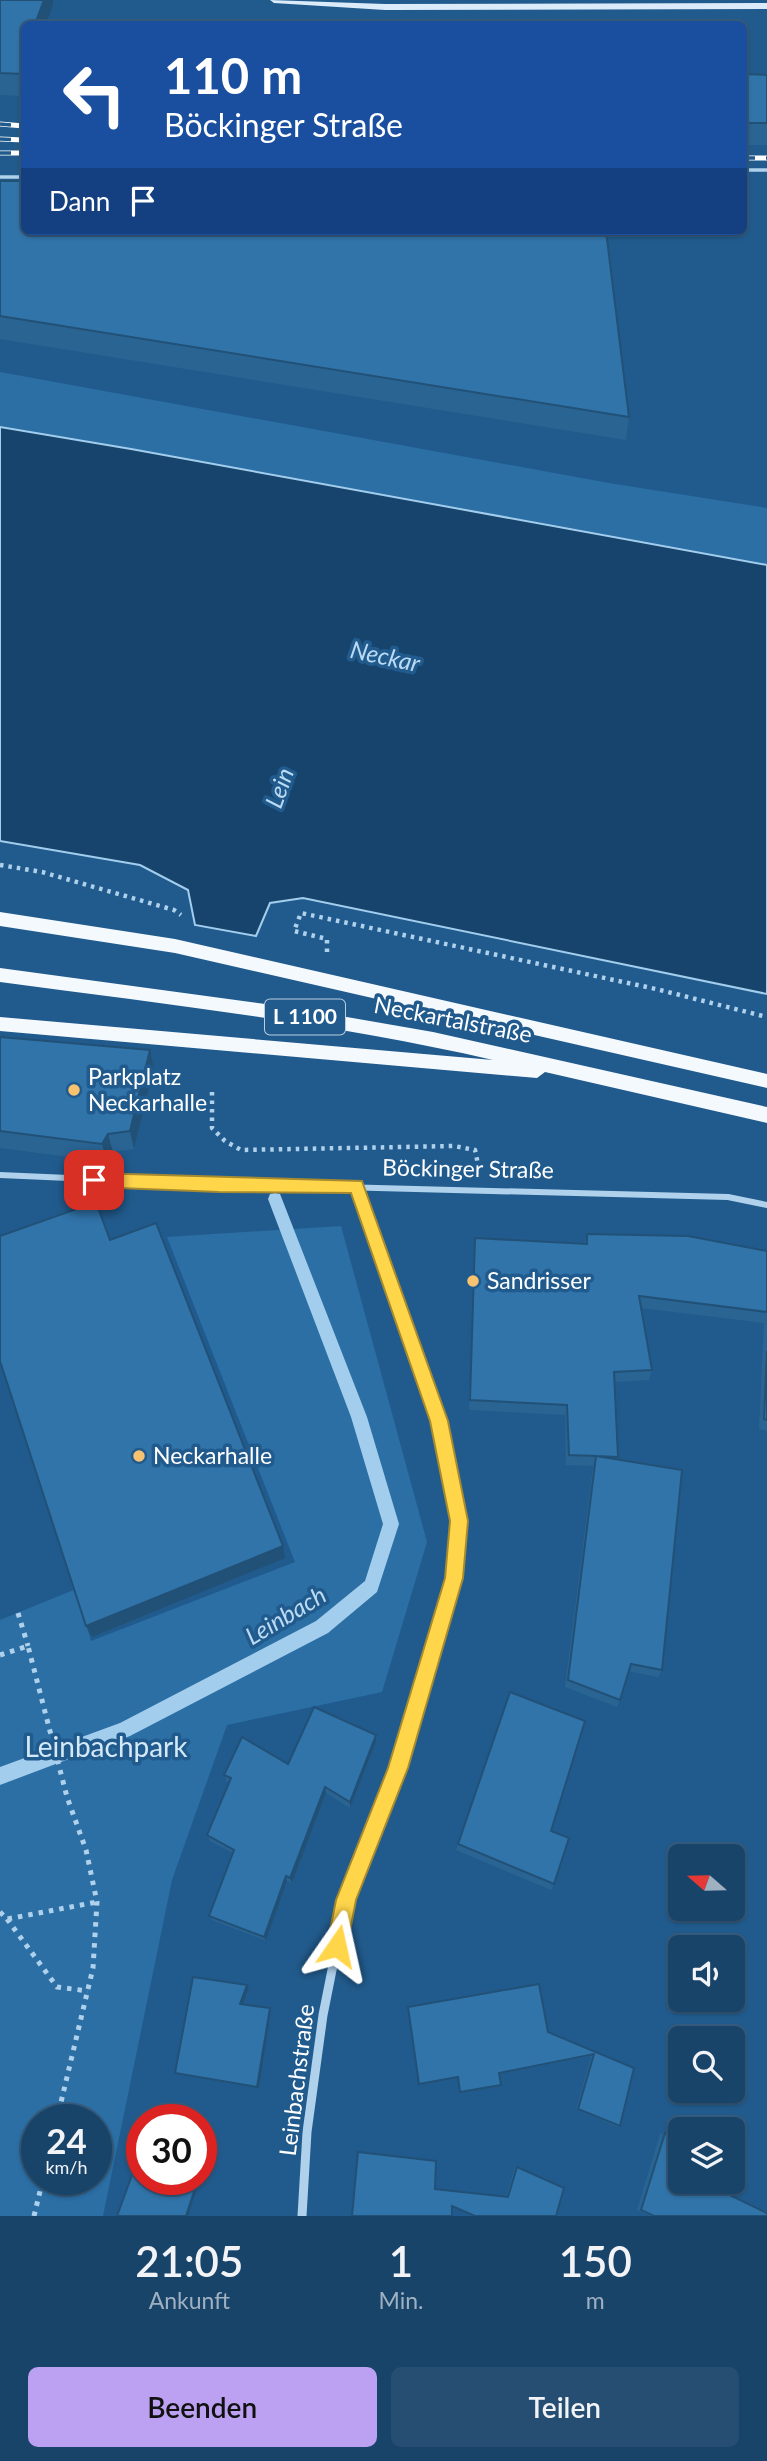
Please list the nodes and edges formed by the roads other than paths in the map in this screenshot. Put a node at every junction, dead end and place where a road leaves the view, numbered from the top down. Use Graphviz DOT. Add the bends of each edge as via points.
graph roads {
  1 [pos="274,0"];
  2 [pos="767,6"];
  3 [pos="747,170"];
  4 [pos="767,170"];
  5 [pos="0,177"];
  6 [pos="21,177"];
  7 [pos="0,919"];
  8 [pos="0,975"];
  9 [pos="0,1024"];
  10 [pos="607,1076"];
  11 [pos="767,1081"];
  12 [pos="767,1115"];
  13 [pos="0,1175"];
  14 [pos="357,1186"];
  15 [pos="767,1205"];
  16 [pos="302,2216"];
  1 -- 2 [label="main road" via="385,7"];
  3 -- 4 [label="lane"];
  5 -- 6 [label="lane"];
  7 -- 11 [label="main road" via="175,946"];
  8 -- 10 [label="main road, Neckartalstraße / L 1100" via="295,1015"];
  9 -- 10 [label="main road"];
  10 -- 12 [label="main road, Neckartalstraße / L 1100"];
  13 -- 14 [label="street, Böckinger Straße"];
  14 -- 15 [label="street, Böckinger Straße" via="728,1197"];
  14 -- 16 [label="street, Leinbachstraße" via="439,1421 459,1521 454,1578 398,1768 346,1900 323,2015 307,2132"];
}
